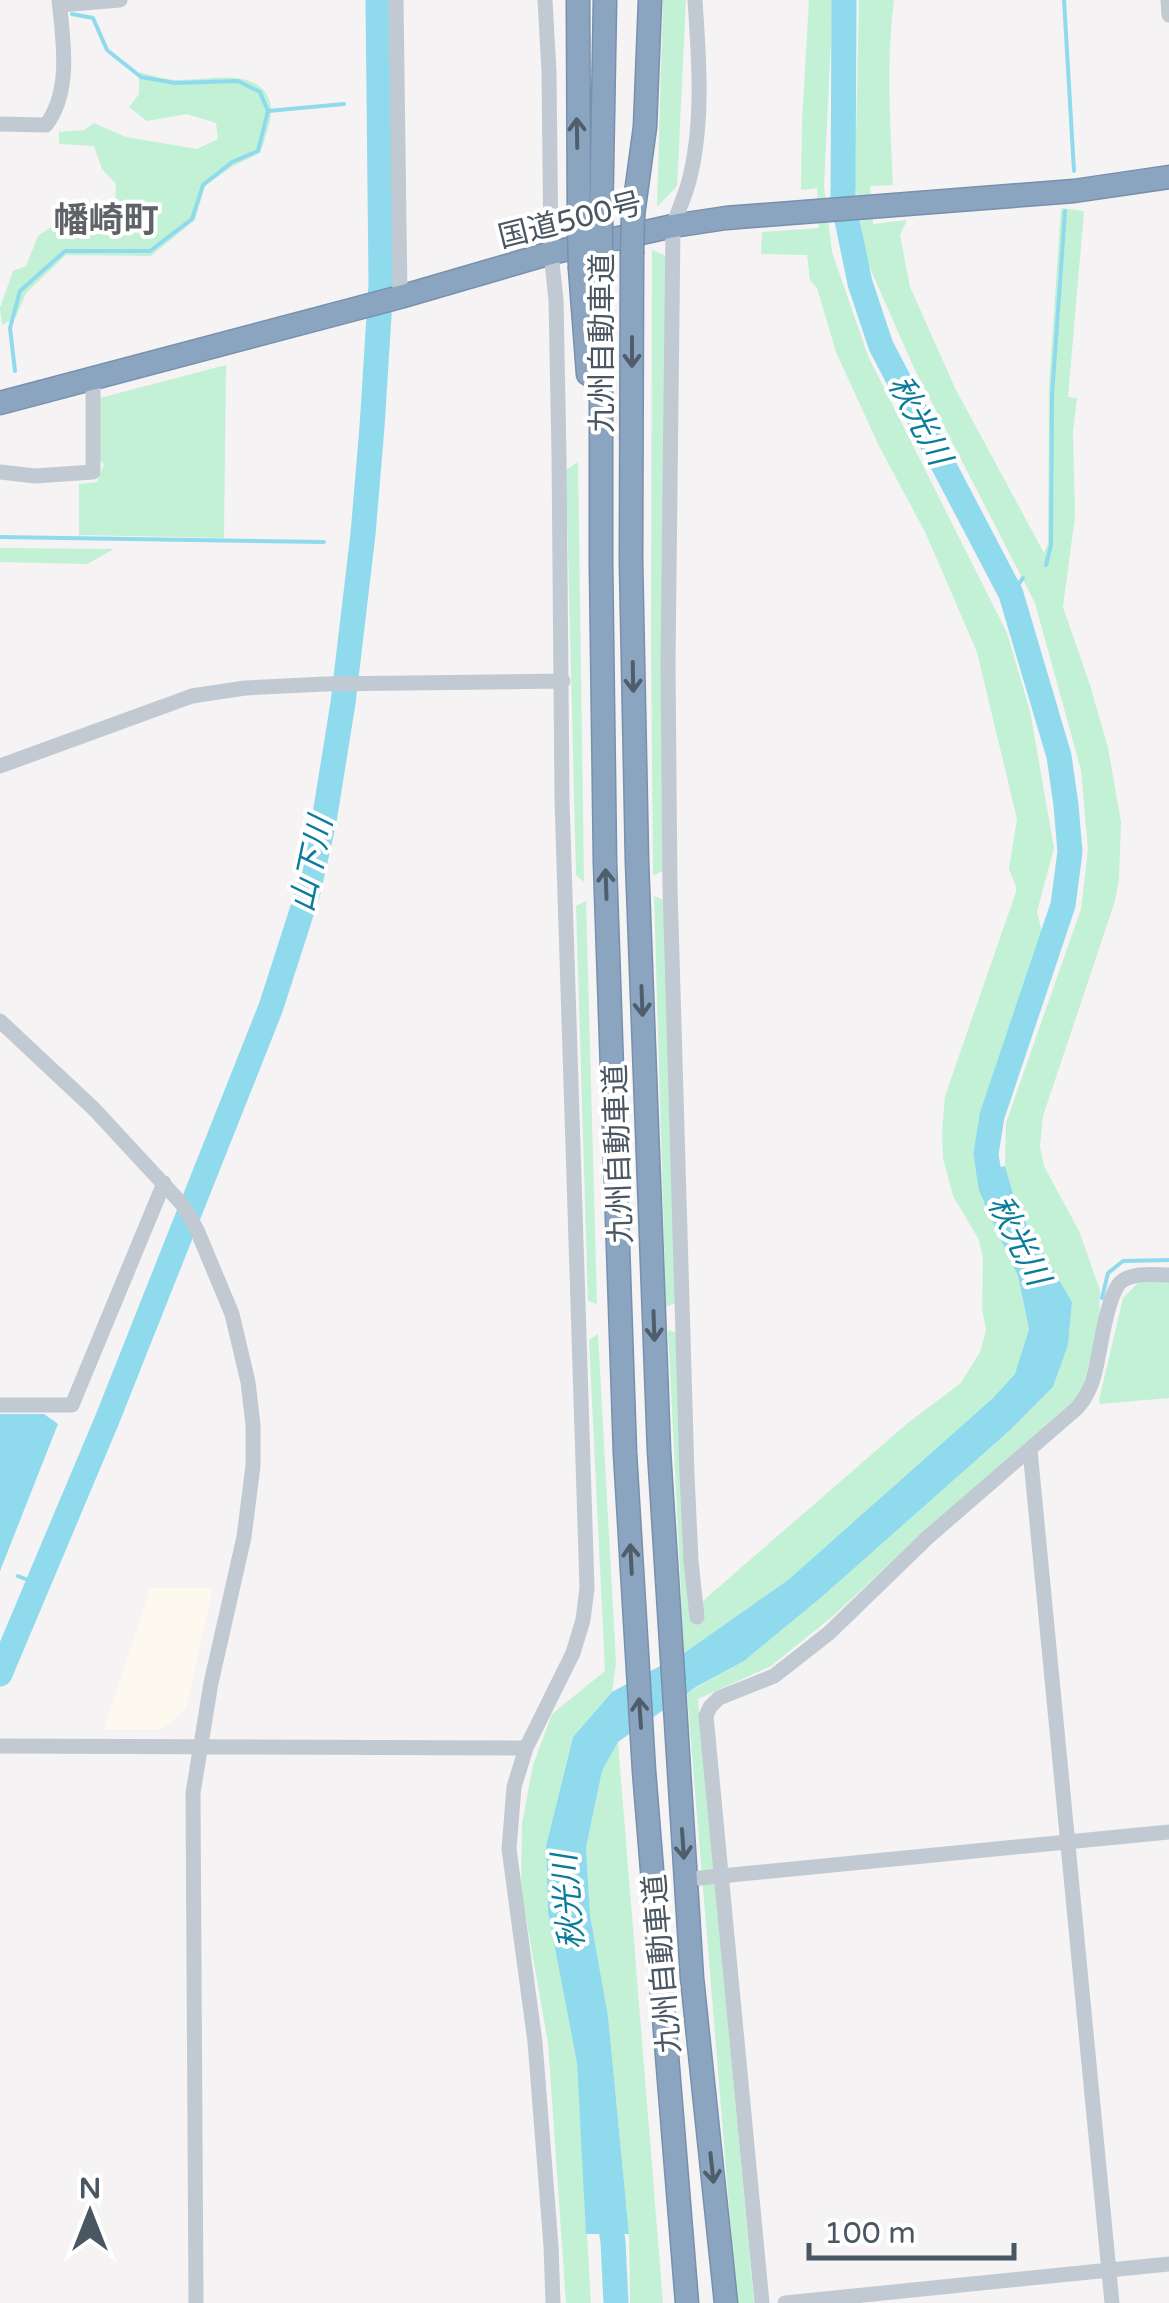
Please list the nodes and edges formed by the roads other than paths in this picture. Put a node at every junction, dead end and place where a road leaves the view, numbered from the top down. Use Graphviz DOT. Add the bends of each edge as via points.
graph roads {
  1 [pos="120,0"];
  2 [pos="396,0"];
  3 [pos="545,0"];
  4 [pos="578,0"];
  5 [pos="605,0"];
  6 [pos="636,0"];
  7 [pos="650,0"];
  8 [pos="695,0"];
  9 [pos="1168,0"];
  10 [pos="60,2"];
  11 [pos="1169,16"];
  12 [pos="0,124"];
  13 [pos="1169,177"];
  14 [pos="633,216"];
  15 [pos="674,226"];
  16 [pos="590,228"];
  17 [pos="551,254"];
  18 [pos="397,297"];
  19 [pos="92,378"];
  20 [pos="0,403"];
  21 [pos="0,472"];
  22 [pos="562,681"];
  23 [pos="0,766"];
  24 [pos="0,1022"];
  25 [pos="166,1185"];
  26 [pos="1169,1274"];
  27 [pos="0,1405"];
  28 [pos="1030,1450"];
  29 [pos="697,1617"];
  30 [pos="200,1745"];
  31 [pos="6,1746"];
  32 [pos="526,1748"];
  33 [pos="1169,1832"];
  34 [pos="1067,1842"];
  35 [pos="722,1876"];
  36 [pos="700,1878"];
  37 [pos="1169,2264"];
  38 [pos="1109,2271"];
  39 [pos="196,2303"];
  40 [pos="553,2303"];
  41 [pos="687,2303"];
  42 [pos="726,2303"];
  43 [pos="762,2303"];
  44 [pos="785,2303"];
  45 [pos="1112,2303"];
  1 -- 10 [label="street"];
  2 -- 18 [label="street"];
  3 -- 17 [label="street"];
  16 -- 4 [label="highway, one-way"];
  5 -- 16 [label="highway, 九州自動車道"];
  6 -- 14 [label="highway, 九州自動車道"];
  7 -- 14 [label="highway"];
  8 -- 15 [label="street" via="698,128"];
  9 -- 11 [label="street"];
  10 -- 12 [label="street" via="63,81 51,118 46,125"];
  13 -- 15 [label="highway, 国道500号"];
  14 -- 42 [label="highway, 九州自動車道, one-way, bridge" via="636,861 659,1451 692,1978"];
  15 -- 17 [label="highway, 国道500号"];
  15 -- 29 [label="street" via="670,886"];
  41 -- 16 [label="highway, 九州自動車道, one-way, bridge" via="625,1453"];
  17 -- 18 [label="highway, 国道500号"];
  17 -- 22 [label="street"];
  18 -- 19 [label="highway, 国道500号"];
  19 -- 20 [label="highway, 国道500号"];
  19 -- 21 [label="street" via="93,472"];
  22 -- 23 [label="street" via="244,688 192,696"];
  22 -- 32 [label="street" via="587,1588 574,1653"];
  24 -- 25 [label="street"];
  25 -- 27 [label="street" via="72,1405"];
  25 -- 30 [label="street" via="196,1230 232,1314 253,1425 244,1537"];
  26 -- 28 [label="street" via="1137,1276 1117,1286 1084,1400"];
  28 -- 34 [label="street"];
  28 -- 35 [label="street" via="829,1634 774,1676 710,1707"];
  30 -- 31 [label="street"];
  30 -- 32 [label="street"];
  30 -- 39 [label="street" via="193,1793"];
  32 -- 40 [label="street" via="514,1787 509,1849 535,2042"];
  33 -- 34 [label="street"];
  34 -- 35 [label="street"];
  34 -- 38 [label="street"];
  35 -- 36 [label="street"];
  35 -- 43 [label="street"];
  37 -- 38 [label="street"];
  38 -- 44 [label="street"];
  38 -- 45 [label="street"];
}
